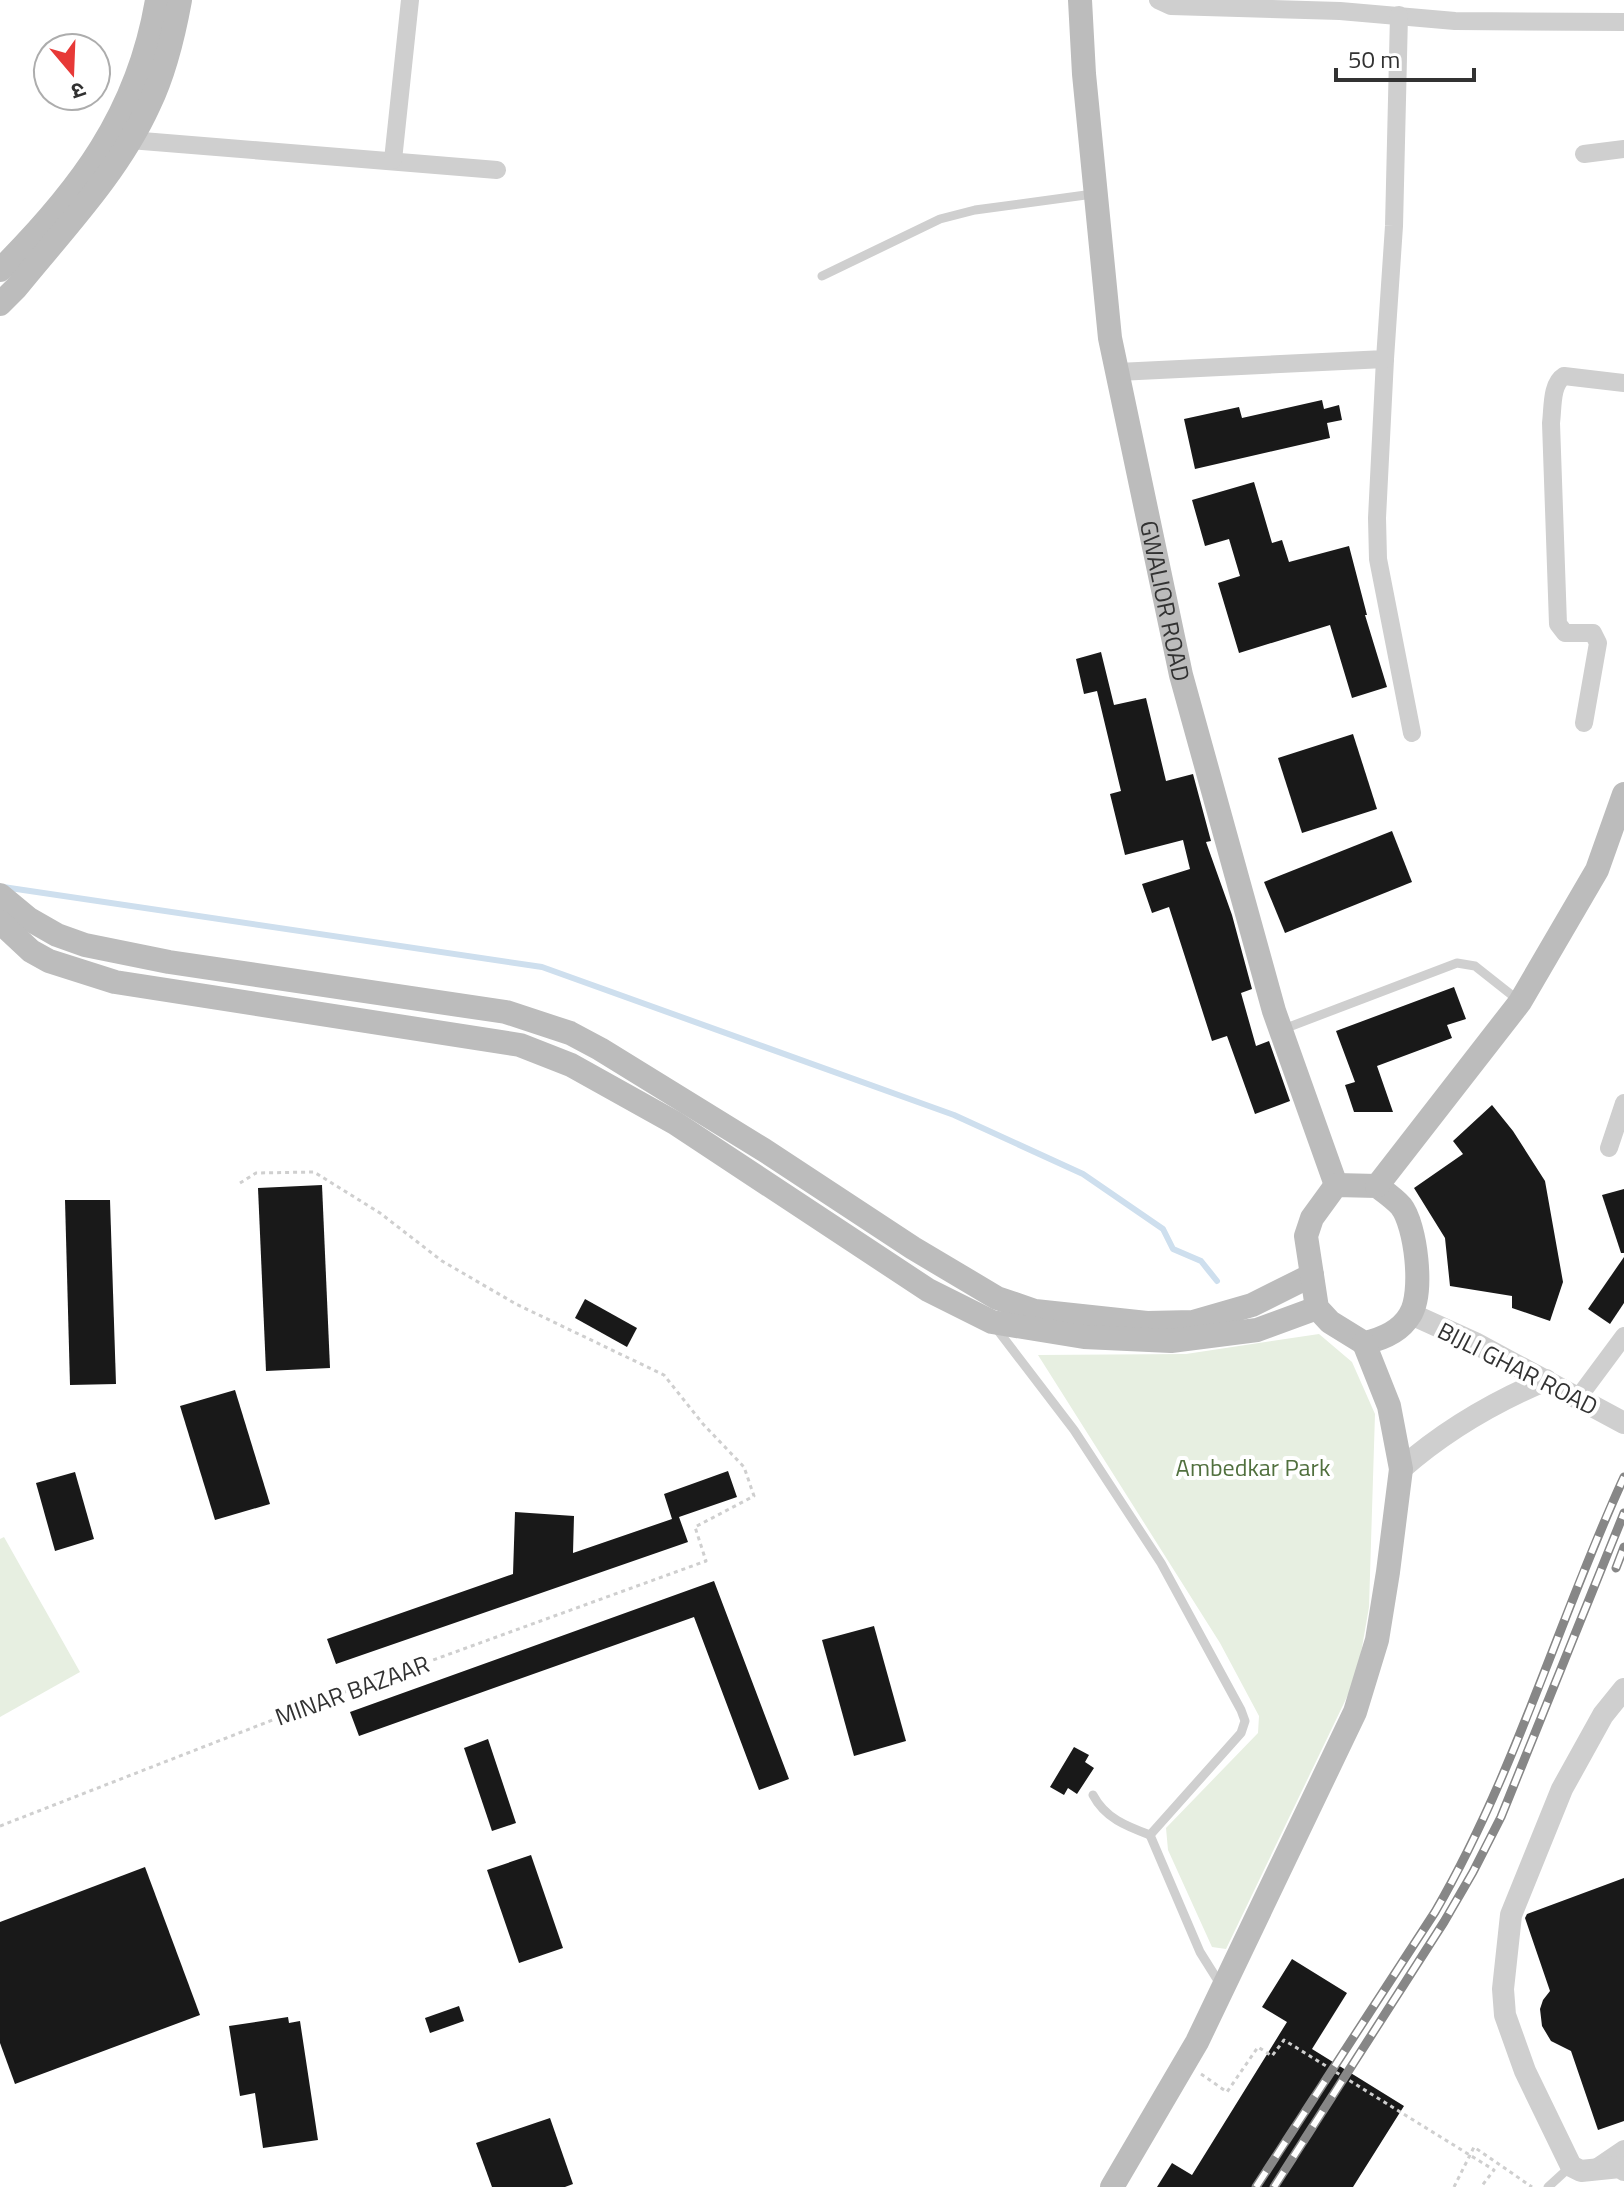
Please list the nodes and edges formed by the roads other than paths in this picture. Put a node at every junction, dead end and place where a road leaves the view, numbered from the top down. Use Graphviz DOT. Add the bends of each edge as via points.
graph roads {
  1 [pos="157,0"];
  2 [pos="180,0"];
  3 [pos="410,0"];
  4 [pos="1080,0"];
  5 [pos="1158,0"];
  6 [pos="1399,15"];
  7 [pos="1624,22"];
  8 [pos="130,140"];
  9 [pos="1624,149"];
  10 [pos="1584,154"];
  11 [pos="393,160"];
  12 [pos="497,170"];
  13 [pos="1096,194"];
  14 [pos="0,270"];
  15 [pos="822,276"];
  16 [pos="0,304"];
  17 [pos="1385,359"];
  18 [pos="1118,372"];
  19 [pos="1624,383"];
  20 [pos="1584,723"];
  21 [pos="1412,733"];
  22 [pos="1624,794"];
  23 [pos="0,895"];
  24 [pos="8,920"];
  25 [pos="169,962"];
  26 [pos="163,992"];
  27 [pos="1520,1002"];
  28 [pos="555,1029"];
  29 [pos="1281,1030"];
  30 [pos="543,1052"];
  31 [pos="1624,1103"];
  32 [pos="1609,1148"];
  33 [pos="1336,1185"];
  34 [pos="1377,1186"];
  35 [pos="1312,1275"];
  36 [pos="1317,1308"];
  37 [pos="1411,1314"];
  38 [pos="992,1322"];
  39 [pos="1624,1336"];
  40 [pos="1364,1343"];
  41 [pos="1546,1380"];
  42 [pos="1578,1398"];
  43 [pos="1624,1423"];
  44 [pos="1401,1469"];
  45 [pos="1624,1689"];
  46 [pos="1093,1795"];
  47 [pos="1150,1835"];
  48 [pos="1223,1990"];
  49 [pos="1624,2149"];
  50 [pos="1571,2166"];
  51 [pos="1624,2170"];
  52 [pos="1592,2178"];
  53 [pos="1112,2187"];
  54 [pos="1548,2187"];
  1 -- 14 [label="main road" via="143,64 94,163"];
  2 -- 8 [label="main road" via="155,91"];
  3 -- 11 [label="street"];
  4 -- 13 [label="main road, GWALIOR ROAD"];
  5 -- 6 [label="street" via="1171,6"];
  6 -- 7 [label="street" via="1455,21"];
  6 -- 17 [label="street"];
  8 -- 11 [label="street"];
  8 -- 16 [label="main road" via="105,178"];
  9 -- 10 [label="street"];
  11 -- 12 [label="street"];
  13 -- 15 [label="lane" via="940,219"];
  13 -- 18 [label="main road, GWALIOR ROAD"];
  17 -- 18 [label="street"];
  17 -- 21 [label="street" via="1378,559"];
  18 -- 29 [label="main road, GWALIOR ROAD" via="1181,675"];
  19 -- 20 [label="street" via="1564,376 1554,394 1558,624 1565,633 1593,633 1598,643"];
  22 -- 27 [label="main road" via="1597,870"];
  23 -- 24 [label="main road"];
  24 -- 25 [label="main road" via="85,945"];
  24 -- 26 [label="main road" via="31,951 49,961"];
  25 -- 26 [label="main road"];
  25 -- 28 [label="main road" via="506,1012"];
  26 -- 30 [label="main road"];
  27 -- 29 [label="lane" via="1475,966 1457,963"];
  27 -- 34 [label="main road"];
  28 -- 30 [label="main road"];
  28 -- 35 [label="main road" via="600,1049 997,1298 1035,1311 1106,1320 1193,1322 1252,1305"];
  29 -- 33 [label="main road, GWALIOR ROAD"];
  30 -- 38 [label="main road" via="675,1123 928,1290"];
  31 -- 32 [label="street"];
  33 -- 34 [label="main road"];
  33 -- 35 [label="main road" via="1306,1236"];
  34 -- 37 [label="main road" via="1403,1208 1413,1240 1418,1282"];
  35 -- 36 [label="main road"];
  36 -- 38 [label="main road" via="1257,1330 1171,1341 1084,1337"];
  36 -- 40 [label="main road"];
  37 -- 40 [label="main road" via="1387,1338"];
  37 -- 41 [label="street, BIJLI GHAR ROAD"];
  38 -- 47 [label="lane" via="1074,1430 1161,1563 1243,1714 1241,1733"];
  39 -- 42 [label="street"];
  40 -- 44 [label="main road" via="1389,1406"];
  41 -- 42 [label="street, BIJLI GHAR ROAD"];
  41 -- 44 [label="street" via="1507,1397 1429,1445"];
  42 -- 43 [label="street, BIJLI GHAR ROAD"];
  44 -- 48 [label="main road" via="1377,1640 1355,1712"];
  45 -- 50 [label="street" via="1603,1715 1562,1789 1511,1915 1505,2015 1525,2071"];
  46 -- 47 [label="lane" via="1111,1817"];
  47 -- 48 [label="lane" via="1200,1952"];
  48 -- 53 [label="main road"];
  49 -- 52 [label="street"];
  50 -- 52 [label="street"];
  50 -- 54 [label="lane"];
  51 -- 52 [label="street"];
}
